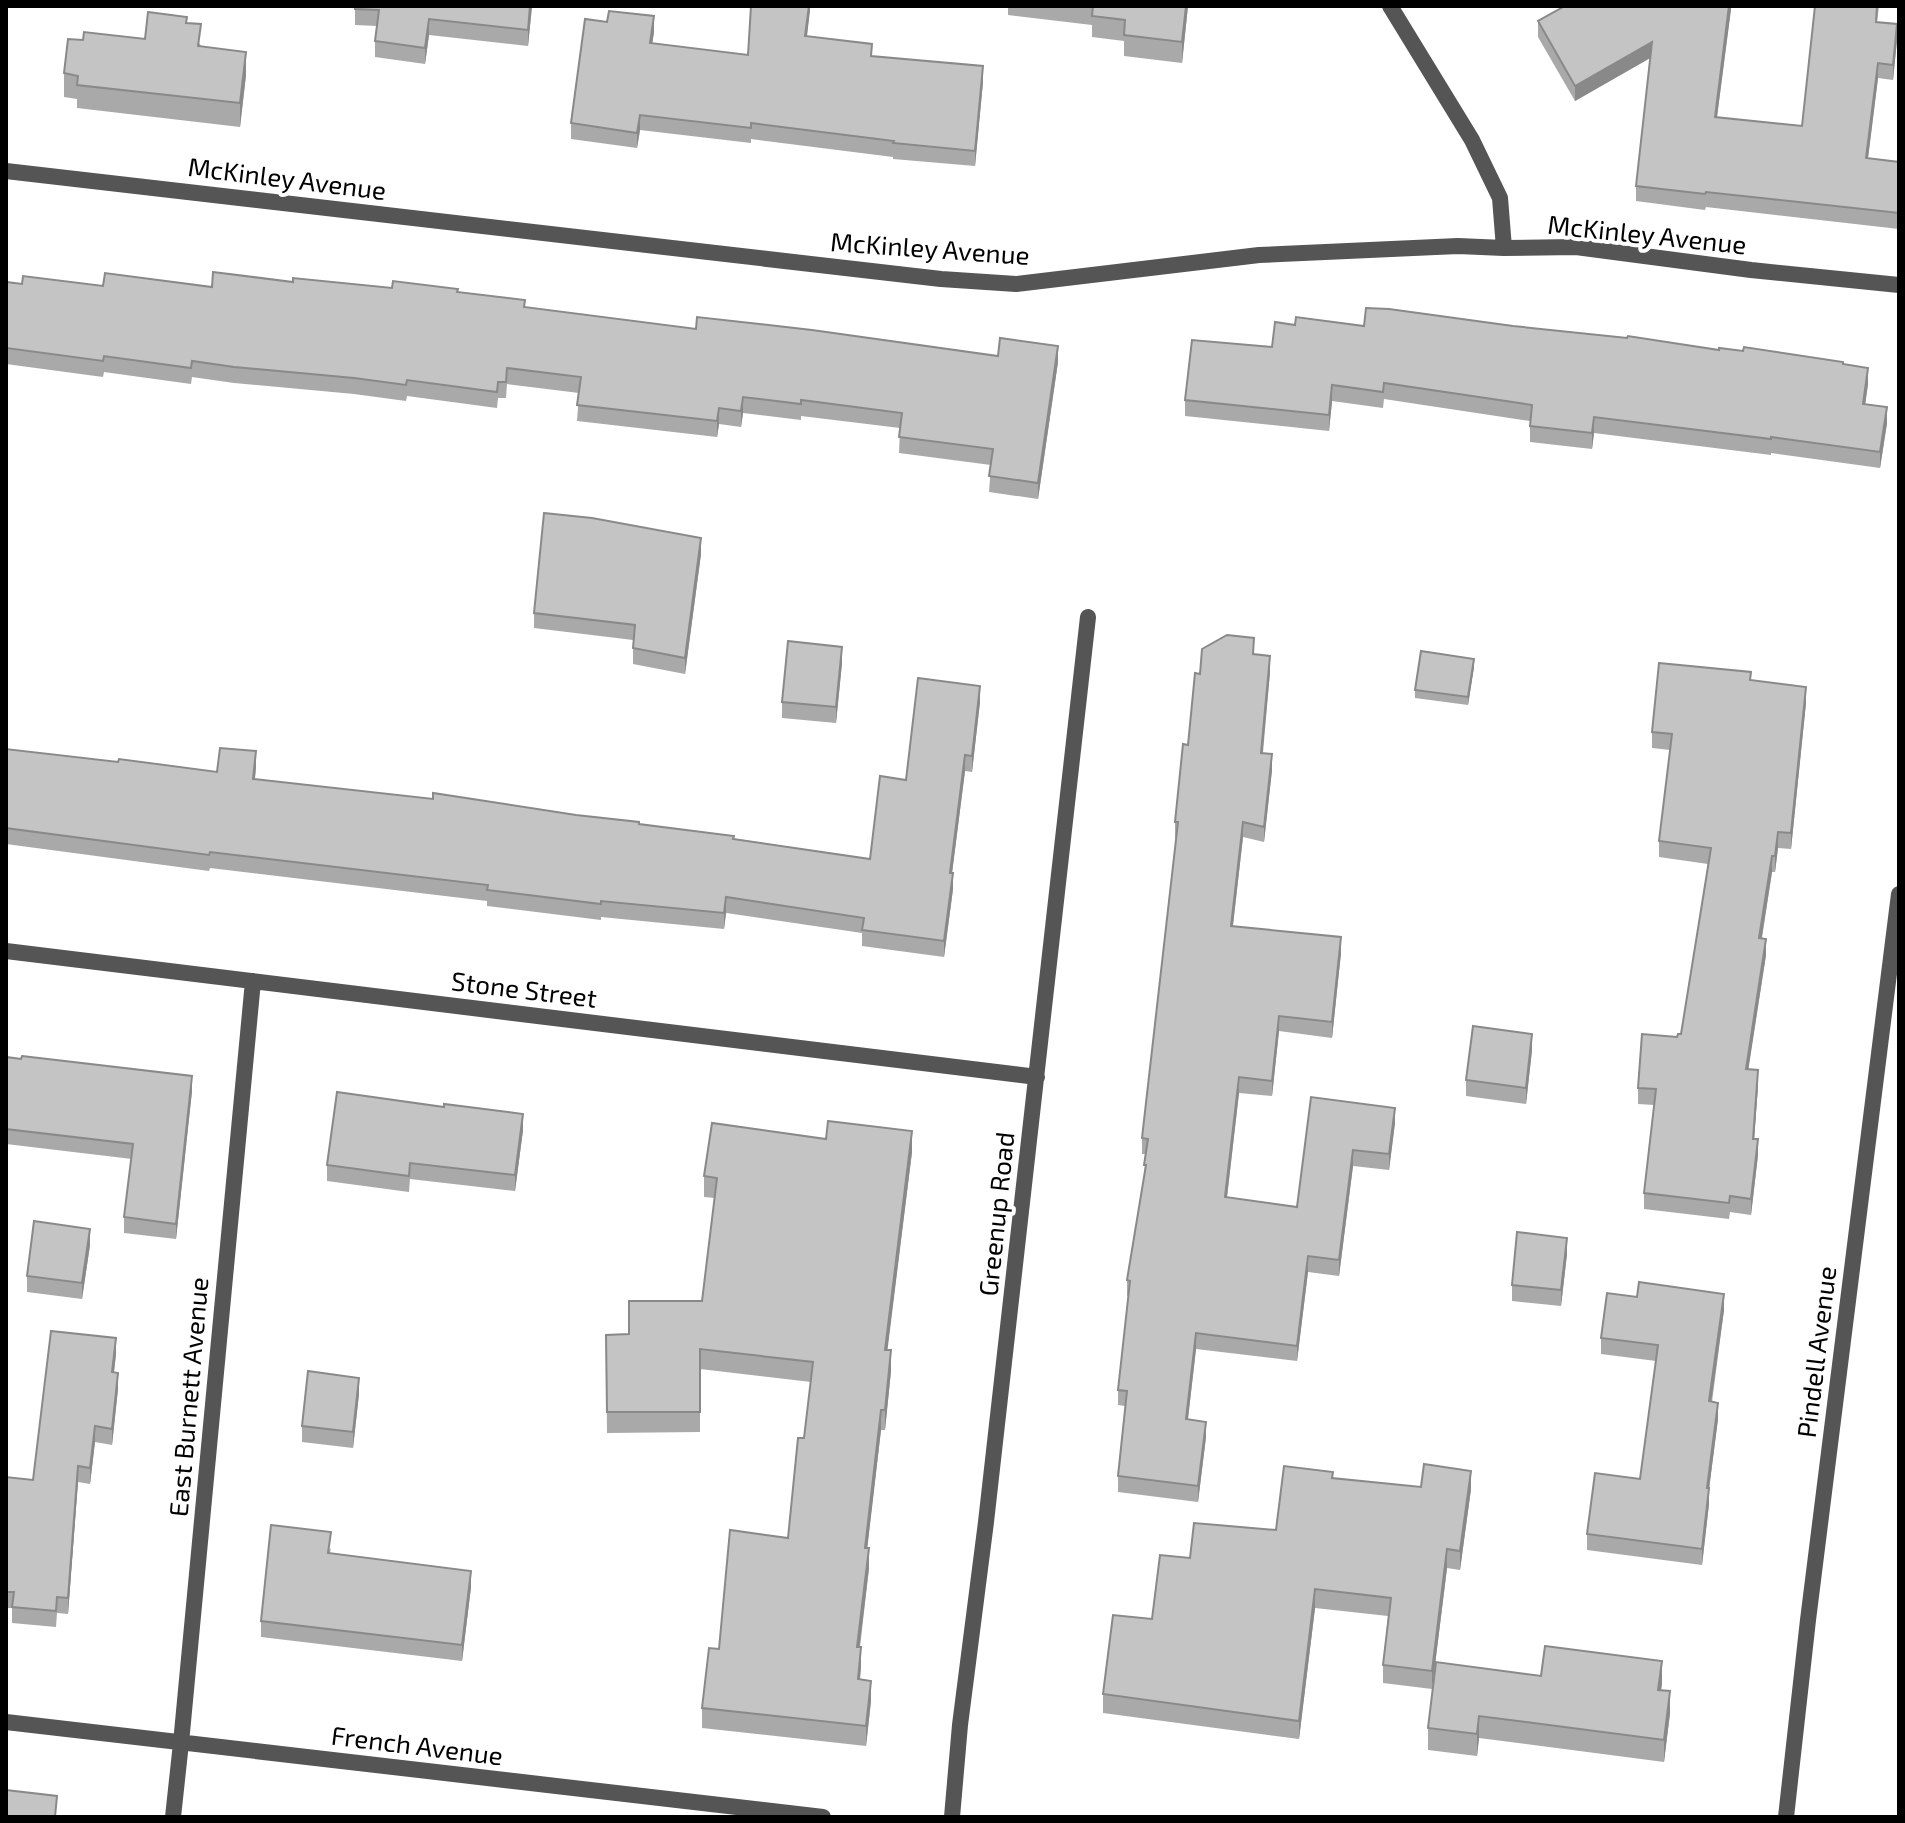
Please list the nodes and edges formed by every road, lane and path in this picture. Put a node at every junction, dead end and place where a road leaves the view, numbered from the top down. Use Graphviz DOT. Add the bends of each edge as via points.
graph roads {
  1 [pos="1390,6"];
  2 [pos="6,171"];
  3 [pos="1504,248"];
  4 [pos="1899,285"];
  5 [pos="1088,617"];
  6 [pos="1899,894"];
  7 [pos="6,951"];
  8 [pos="253,981"];
  9 [pos="1037,1077"];
  10 [pos="6,1722"];
  11 [pos="181,1743"];
  12 [pos="173,1817"];
  13 [pos="823,1817"];
  14 [pos="952,1817"];
  15 [pos="1786,1817"];
  1 -- 3 [label="street" via="1472,140 1500,198"];
  2 -- 3 [label="street, McKinley Avenue" via="1016,284 1259,255"];
  3 -- 4 [label="street, McKinley Avenue" via="1576,247"];
  5 -- 9 [label="street, Greenup Road"];
  6 -- 15 [label="street, Pindell Avenue"];
  7 -- 8 [label="street, Stone Street"];
  8 -- 9 [label="street, Stone Street"];
  8 -- 11 [label="street, East Burnett Avenue"];
  9 -- 14 [label="street, Greenup Road"];
  10 -- 11 [label="street, French Avenue"];
  11 -- 12 [label="street, East Burnett Avenue"];
  11 -- 13 [label="street, French Avenue"];
}
